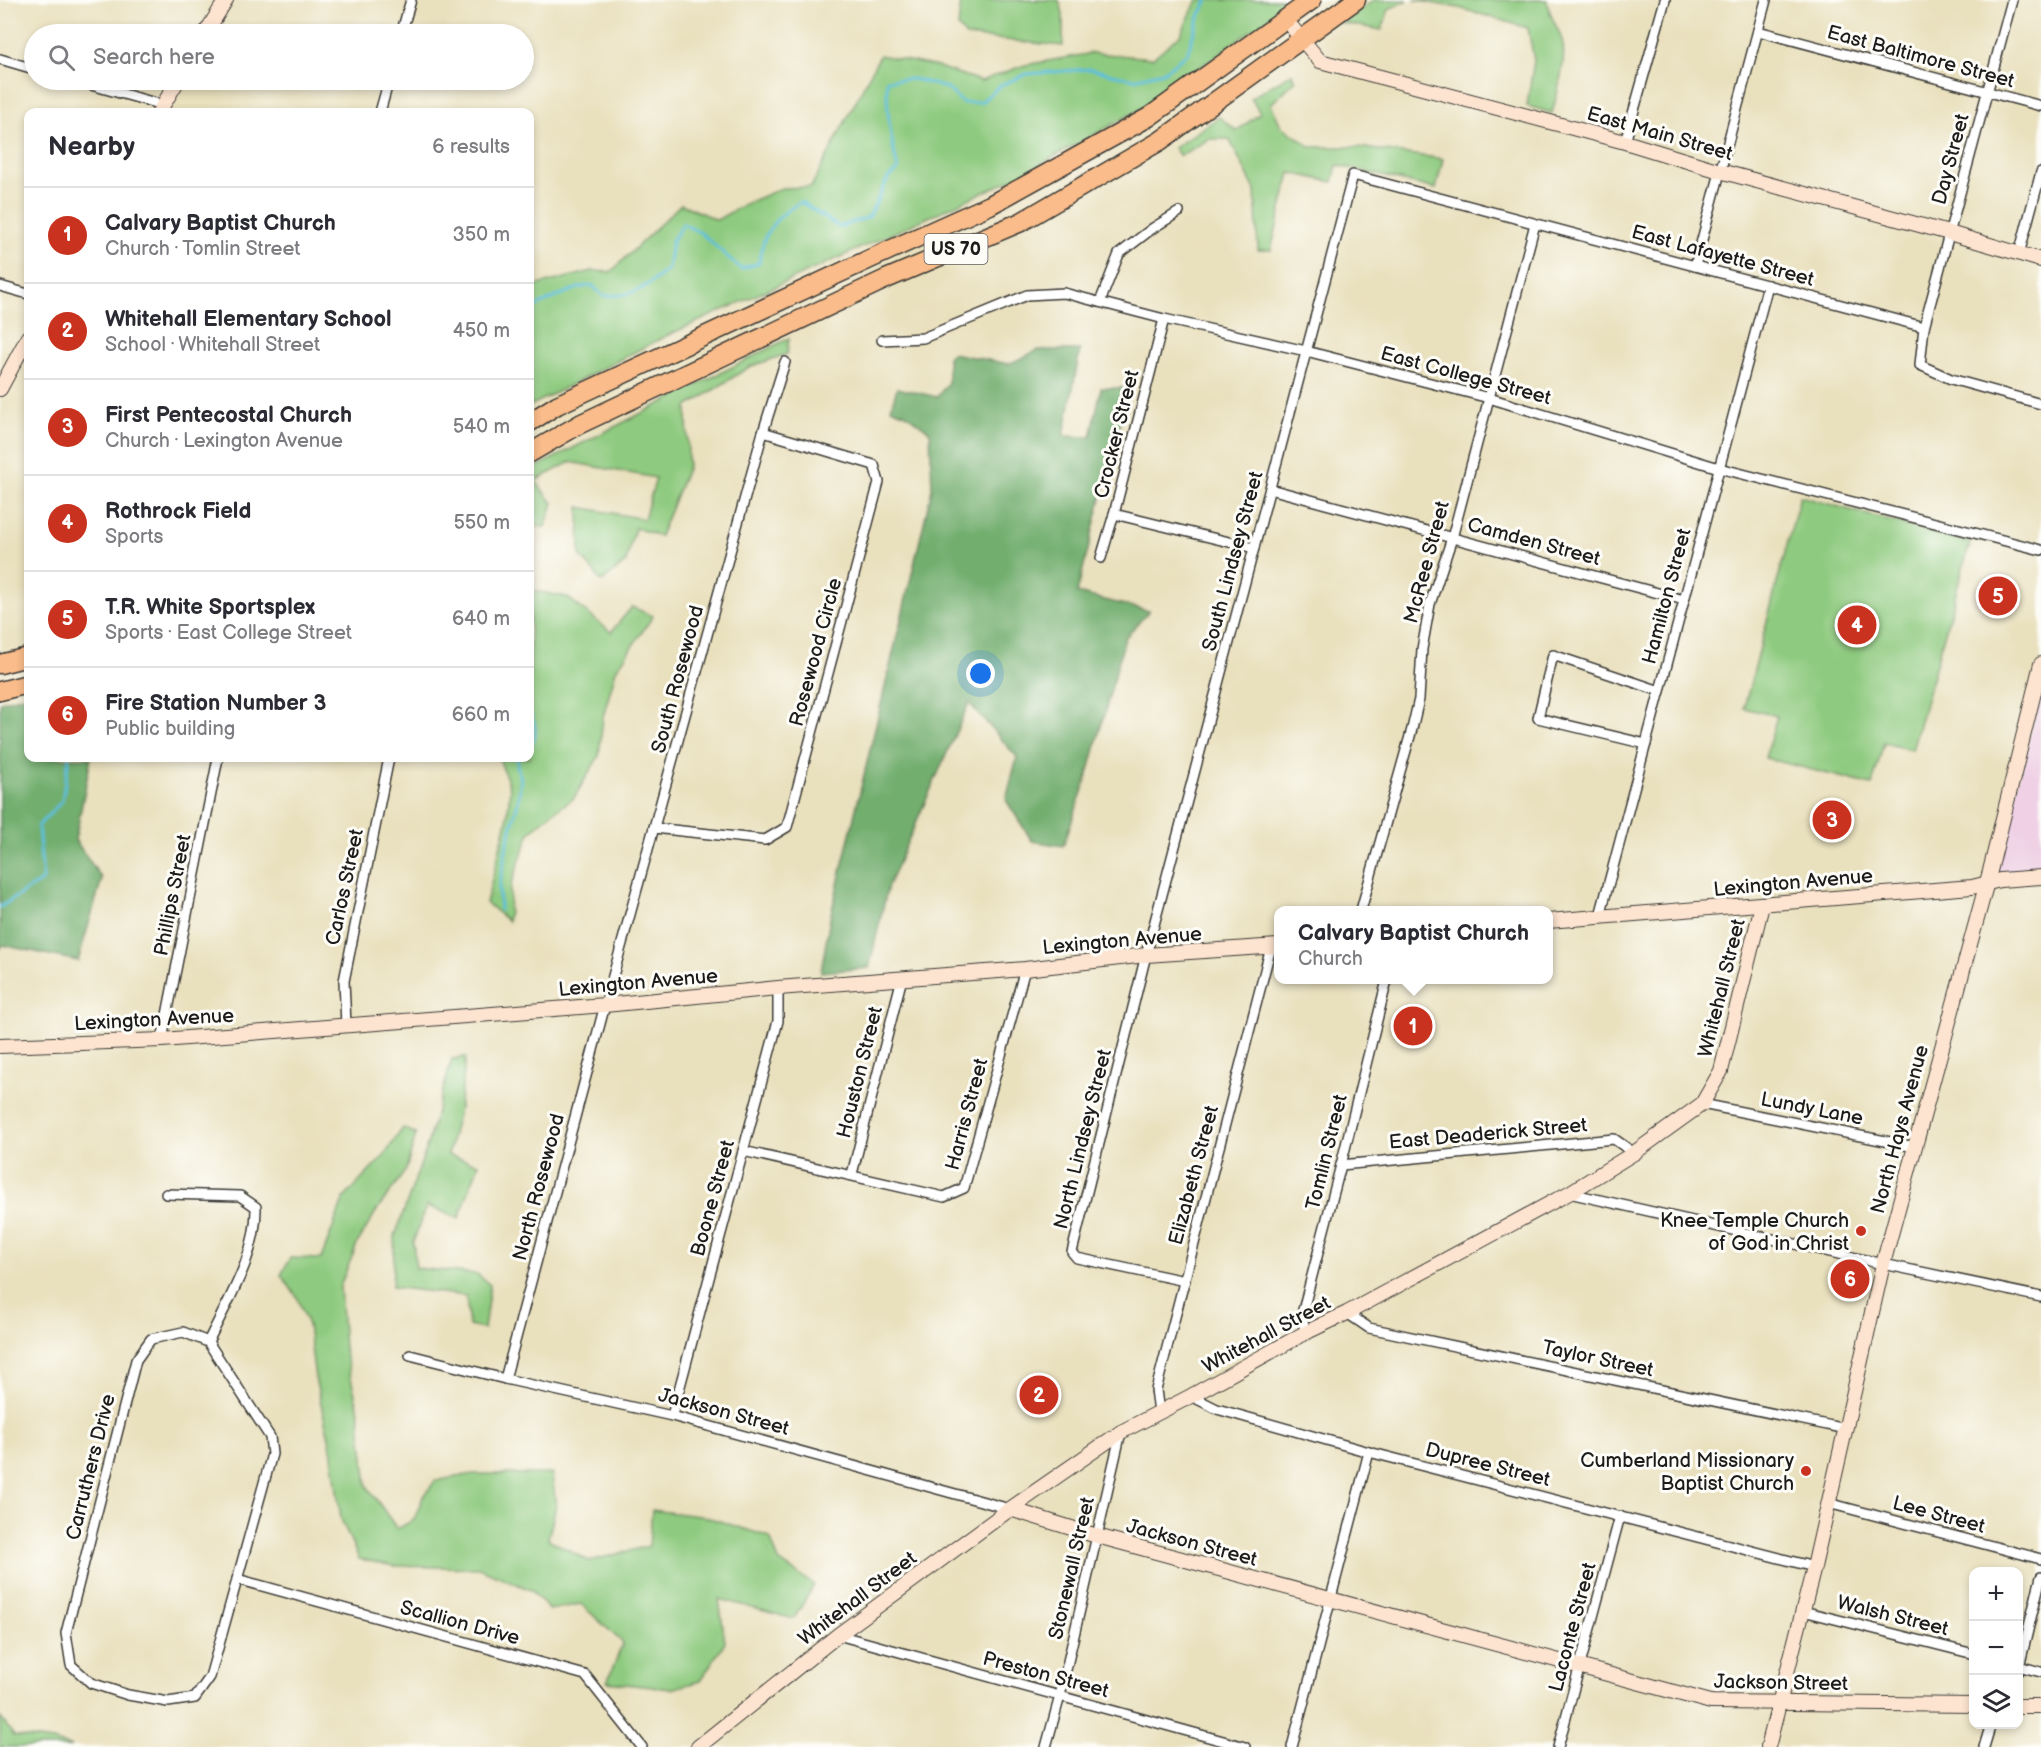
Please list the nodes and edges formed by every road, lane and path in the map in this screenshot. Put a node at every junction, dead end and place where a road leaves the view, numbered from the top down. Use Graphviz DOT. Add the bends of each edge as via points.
graph roads {
  1 [pos="226,0"];
  2 [pos="411,0"];
  3 [pos="1312,0"];
  4 [pos="1356,0"];
  5 [pos="1665,0"];
  6 [pos="1766,0"];
  7 [pos="2012,0"];
  8 [pos="1285,19"];
  9 [pos="211,24"];
  10 [pos="404,24"];
  11 [pos="1758,30"];
  12 [pos="1302,39"];
  13 [pos="0,59"];
  14 [pos="24,66"];
  15 [pos="103,90"];
  16 [pos="172,90"];
  17 [pos="386,90"];
  18 [pos="1987,92"];
  19 [pos="2041,106"];
  20 [pos="158,108"];
  21 [pos="162,108"];
  22 [pos="381,108"];
  23 [pos="1625,142"];
  24 [pos="1720,171"];
  25 [pos="2041,172"];
  26 [pos="1353,175"];
  27 [pos="1179,212"];
  28 [pos="1535,224"];
  29 [pos="1949,233"];
  30 [pos="2019,254"];
  31 [pos="2041,260"];
  32 [pos="1695,266"];
  33 [pos="1768,285"];
  34 [pos="0,286"];
  35 [pos="24,293"];
  36 [pos="1100,302"];
  37 [pos="1164,319"];
  38 [pos="1924,327"];
  39 [pos="882,340"];
  40 [pos="24,344"];
  41 [pos="1306,351"];
  42 [pos="785,362"];
  43 [pos="0,389"];
  44 [pos="1489,398"];
  45 [pos="2041,404"];
  46 [pos="534,419"];
  47 [pos="763,432"];
  48 [pos="534,451"];
  49 [pos="1719,468"];
  50 [pos="1270,489"];
  51 [pos="1114,514"];
  52 [pos="1452,538"];
  53 [pos="1254,548"];
  54 [pos="2041,550"];
  55 [pos="1101,558"];
  56 [pos="1684,600"];
  57 [pos="24,658"];
  58 [pos="0,664"];
  59 [pos="2041,664"];
  60 [pos="24,685"];
  61 [pos="0,691"];
  62 [pos="1660,691"];
  63 [pos="1646,744"];
  64 [pos="217,762"];
  65 [pos="388,762"];
  66 [pos="654,828"];
  67 [pos="2041,877"];
  68 [pos="1988,882"];
  69 [pos="1762,905"];
  70 [pos="1362,906"];
  71 [pos="1600,916"];
  72 [pos="1553,921"];
  73 [pos="1274,947"];
  74 [pos="1274,951"];
  75 [pos="1146,955"];
  76 [pos="1025,969"];
  77 [pos="902,978"];
  78 [pos="1386,984"];
  79 [pos="778,988"];
  80 [pos="605,1005"];
  81 [pos="346,1025"];
  82 [pos="162,1040"];
  83 [pos="0,1046"];
  84 [pos="1702,1104"];
  85 [pos="1915,1147"];
  86 [pos="743,1150"];
  87 [pos="1634,1153"];
  88 [pos="1341,1165"];
  89 [pos="852,1174"];
  90 [pos="1569,1193"];
  91 [pos="165,1194"];
  92 [pos="1883,1264"];
  93 [pos="1185,1281"];
  94 [pos="2041,1297"];
  95 [pos="1347,1313"];
  96 [pos="1305,1333"];
  97 [pos="208,1342"];
  98 [pos="410,1354"];
  99 [pos="505,1378"];
  100 [pos="1191,1396"];
  101 [pos="1160,1412"];
  102 [pos="672,1416"];
  103 [pos="1846,1429"];
  104 [pos="1121,1432"];
  105 [pos="1370,1452"];
  106 [pos="1828,1503"];
  107 [pos="1010,1509"];
  108 [pos="1620,1516"];
  109 [pos="1097,1536"];
  110 [pos="2041,1559"];
  111 [pos="1814,1567"];
  112 [pos="2041,1577"];
  113 [pos="237,1579"];
  114 [pos="1331,1599"];
  115 [pos="1803,1611"];
  116 [pos="838,1635"];
  117 [pos="2023,1651"];
  118 [pos="1969,1653"];
  119 [pos="1580,1666"];
  120 [pos="2023,1669"];
  121 [pos="2041,1672"];
  122 [pos="1060,1696"];
  123 [pos="1779,1702"];
  124 [pos="1969,1705"];
  125 [pos="2023,1706"];
  126 [pos="2041,1706"];
  127 [pos="1990,1729"];
  128 [pos="642,1747"];
  129 [pos="698,1747"];
  130 [pos="1046,1747"];
  131 [pos="1245,1747"];
  132 [pos="1292,1747"];
  133 [pos="1558,1747"];
  134 [pos="1768,1747"];
  135 [pos="1984,1747"];
  1 -- 9 [label="street"];
  2 -- 10 [label="street"];
  3 -- 8 [label="highway, US 70"];
  4 -- 12 [label="highway, US 70"];
  5 -- 23 [label="street"];
  6 -- 11 [label="street"];
  7 -- 18 [label="street, Day Street"];
  8 -- 12 [label="street, East Main Street"];
  8 -- 46 [label="highway, US 70" via="1149,117 990,205 557,405"];
  11 -- 18 [label="street, East Baltimore Street"];
  11 -- 24 [label="street"];
  12 -- 23 [label="street, East Main Street" via="1320,61"];
  12 -- 48 [label="highway, US 70" via="1160,141 1021,222 854,294 580,424"];
  13 -- 14 [label="street"];
  15 -- 20 [label="street"];
  16 -- 21 [label="street"];
  17 -- 22 [label="street"];
  18 -- 19 [label="street, East Baltimore Street"];
  18 -- 29 [label="street, Day Street"];
  23 -- 24 [label="street, East Main Street"];
  24 -- 29 [label="street, East Main Street"];
  24 -- 32 [label="street"];
  25 -- 30 [label="street"];
  26 -- 28 [label="street, East Lafayette Street"];
  26 -- 41 [label="street, South Lindsey Street"];
  27 -- 36 [label="street" via="1119,254"];
  28 -- 32 [label="street, East Lafayette Street"];
  28 -- 44 [label="street, McRee Street"];
  29 -- 30 [label="street, East Main Street"];
  29 -- 38 [label="street, Day Street"];
  30 -- 31 [label="street, East Main Street"];
  32 -- 33 [label="street, East Lafayette Street"];
  33 -- 38 [label="street, East Lafayette Street"];
  33 -- 49 [label="street, Hamilton Street"];
  34 -- 35 [label="street"];
  36 -- 37 [label="street, East College Street"];
  36 -- 39 [label="street, East College Street" via="1064,292 1027,295 923,338"];
  37 -- 41 [label="street, East College Street"];
  37 -- 51 [label="street, Crocker Street"];
  38 -- 45 [label="street" via="1920,365 1950,379"];
  40 -- 43 [label="street"];
  41 -- 44 [label="street, East College Street"];
  41 -- 50 [label="street, South Lindsey Street"];
  42 -- 47 [label="street, South Rosewood"];
  44 -- 49 [label="street, East College Street"];
  44 -- 52 [label="street, McRee Street"];
  47 -- 66 [label="street, South Rosewood"];
  47 -- 66 [label="street, Rosewood Circle" via="874,465 879,482 787,826 765,840"];
  49 -- 54 [label="street, East College Street"];
  49 -- 56 [label="street, Hamilton Street"];
  50 -- 52 [label="street, Camden Street"];
  50 -- 53 [label="street, South Lindsey Street"];
  51 -- 53 [label="street"];
  51 -- 55 [label="street, Crocker Street"];
  52 -- 56 [label="street, Camden Street"];
  52 -- 70 [label="street, McRee Street" via="1430,604 1412,729"];
  53 -- 75 [label="street, South Lindsey Street"];
  56 -- 62 [label="street, Hamilton Street"];
  57 -- 58 [label="highway"];
  59 -- 68 [label="street, North Hays Avenue"];
  60 -- 61 [label="highway"];
  62 -- 63 [label="street, Hamilton Street"];
  62 -- 63 [label="street" via="1553,655 1538,717"];
  63 -- 71 [label="street, Hamilton Street"];
  64 -- 82 [label="street, Phillips Street"];
  65 -- 81 [label="street, Carlos Street" via="344,981"];
  66 -- 80 [label="street, South Rosewood"];
  67 -- 68 [label="street, Lexington Avenue"];
  68 -- 69 [label="street, Lexington Avenue" via="1972,887"];
  68 -- 85 [label="street, North Hays Avenue"];
  69 -- 71 [label="street, Lexington Avenue"];
  69 -- 84 [label="street, Whitehall Street" via="1721,1071"];
  71 -- 72 [label="street, Lexington Avenue"];
  73 -- 75 [label="street, Lexington Avenue"];
  74 -- 93 [label="street, Elizabeth Street"];
  75 -- 76 [label="street, Lexington Avenue"];
  75 -- 93 [label="street, North Lindsey Street" via="1072,1252 1077,1258"];
  76 -- 77 [label="street, Lexington Avenue"];
  76 -- 89 [label="street, Harris Street" via="964,1188 944,1197"];
  77 -- 79 [label="street, Lexington Avenue"];
  77 -- 89 [label="street, Houston Street"];
  78 -- 88 [label="street, Tomlin Street"];
  79 -- 80 [label="street, Lexington Avenue"];
  79 -- 86 [label="street, Boone Street" via="778,1021"];
  80 -- 81 [label="street, Lexington Avenue"];
  80 -- 99 [label="street, North Rosewood"];
  81 -- 82 [label="street, Lexington Avenue"];
  82 -- 83 [label="street, Lexington Avenue"];
  84 -- 85 [label="street, Lundy Lane"];
  84 -- 87 [label="street, Whitehall Street"];
  85 -- 92 [label="street, North Hays Avenue"];
  86 -- 89 [label="street, Harris Street"];
  86 -- 102 [label="street, Boone Street"];
  87 -- 88 [label="street, East Deaderick Street" via="1614,1139"];
  87 -- 90 [label="street, Whitehall Street"];
  88 -- 96 [label="street, Tomlin Street" via="1302,1314"];
  90 -- 92 [label="street"];
  90 -- 95 [label="street, Whitehall Street"];
  91 -- 97 [label="street" via="240,1196 256,1207 256,1224 245,1264"];
  92 -- 94 [label="street"];
  92 -- 103 [label="street, North Hays Avenue"];
  93 -- 101 [label="street, Elizabeth Street" via="1156,1390"];
  95 -- 96 [label="street, Whitehall Street"];
  95 -- 103 [label="street, Taylor Street" via="1369,1328"];
  96 -- 100 [label="street, Whitehall Street"];
  97 -- 113 [label="street, Carruthers Drive" via="270,1437 272,1454"];
  97 -- 113 [label="street, Carruthers Drive" via="183,1332 151,1339 136,1360 66,1633 71,1665 91,1683 128,1695 168,1702 195,1698 210,1677"];
  98 -- 99 [label="street, Jackson Street"];
  99 -- 102 [label="street, Jackson Street"];
  100 -- 101 [label="street, Whitehall Street"];
  100 -- 105 [label="street, Dupree Street" via="1217,1409"];
  101 -- 104 [label="street, Whitehall Street"];
  102 -- 107 [label="street, Jackson Street"];
  103 -- 106 [label="street, North Hays Avenue"];
  104 -- 107 [label="street, Whitehall Street"];
  104 -- 109 [label="street, Stonewall Street"];
  105 -- 108 [label="street, Dupree Street"];
  105 -- 114 [label="street"];
  106 -- 110 [label="street, Lee Street"];
  106 -- 111 [label="street, North Hays Avenue"];
  107 -- 109 [label="street, Jackson Street"];
  107 -- 116 [label="street, Whitehall Street"];
  108 -- 111 [label="street, Dupree Street"];
  108 -- 119 [label="street, Laconte Street"];
  109 -- 114 [label="street, Jackson Street"];
  109 -- 122 [label="street, Stonewall Street"];
  111 -- 115 [label="street, North Hays Avenue"];
  112 -- 117 [label="street"];
  113 -- 128 [label="street, Scallion Drive" via="585,1675"];
  114 -- 119 [label="street, Jackson Street"];
  114 -- 132 [label="street"];
  115 -- 118 [label="street, Walsh Street"];
  115 -- 123 [label="street, North Hays Avenue"];
  116 -- 122 [label="street, Preston Street"];
  116 -- 129 [label="street, Whitehall Street"];
  119 -- 123 [label="street, Jackson Street" via="1711,1702"];
  119 -- 133 [label="street, Laconte Street"];
  120 -- 121 [label="street"];
  122 -- 130 [label="street, Stonewall Street"];
  122 -- 131 [label="street, Preston Street"];
  123 -- 124 [label="street, Jackson Street"];
  123 -- 134 [label="street, North Hays Avenue"];
  125 -- 126 [label="street"];
  127 -- 135 [label="street"];
}
